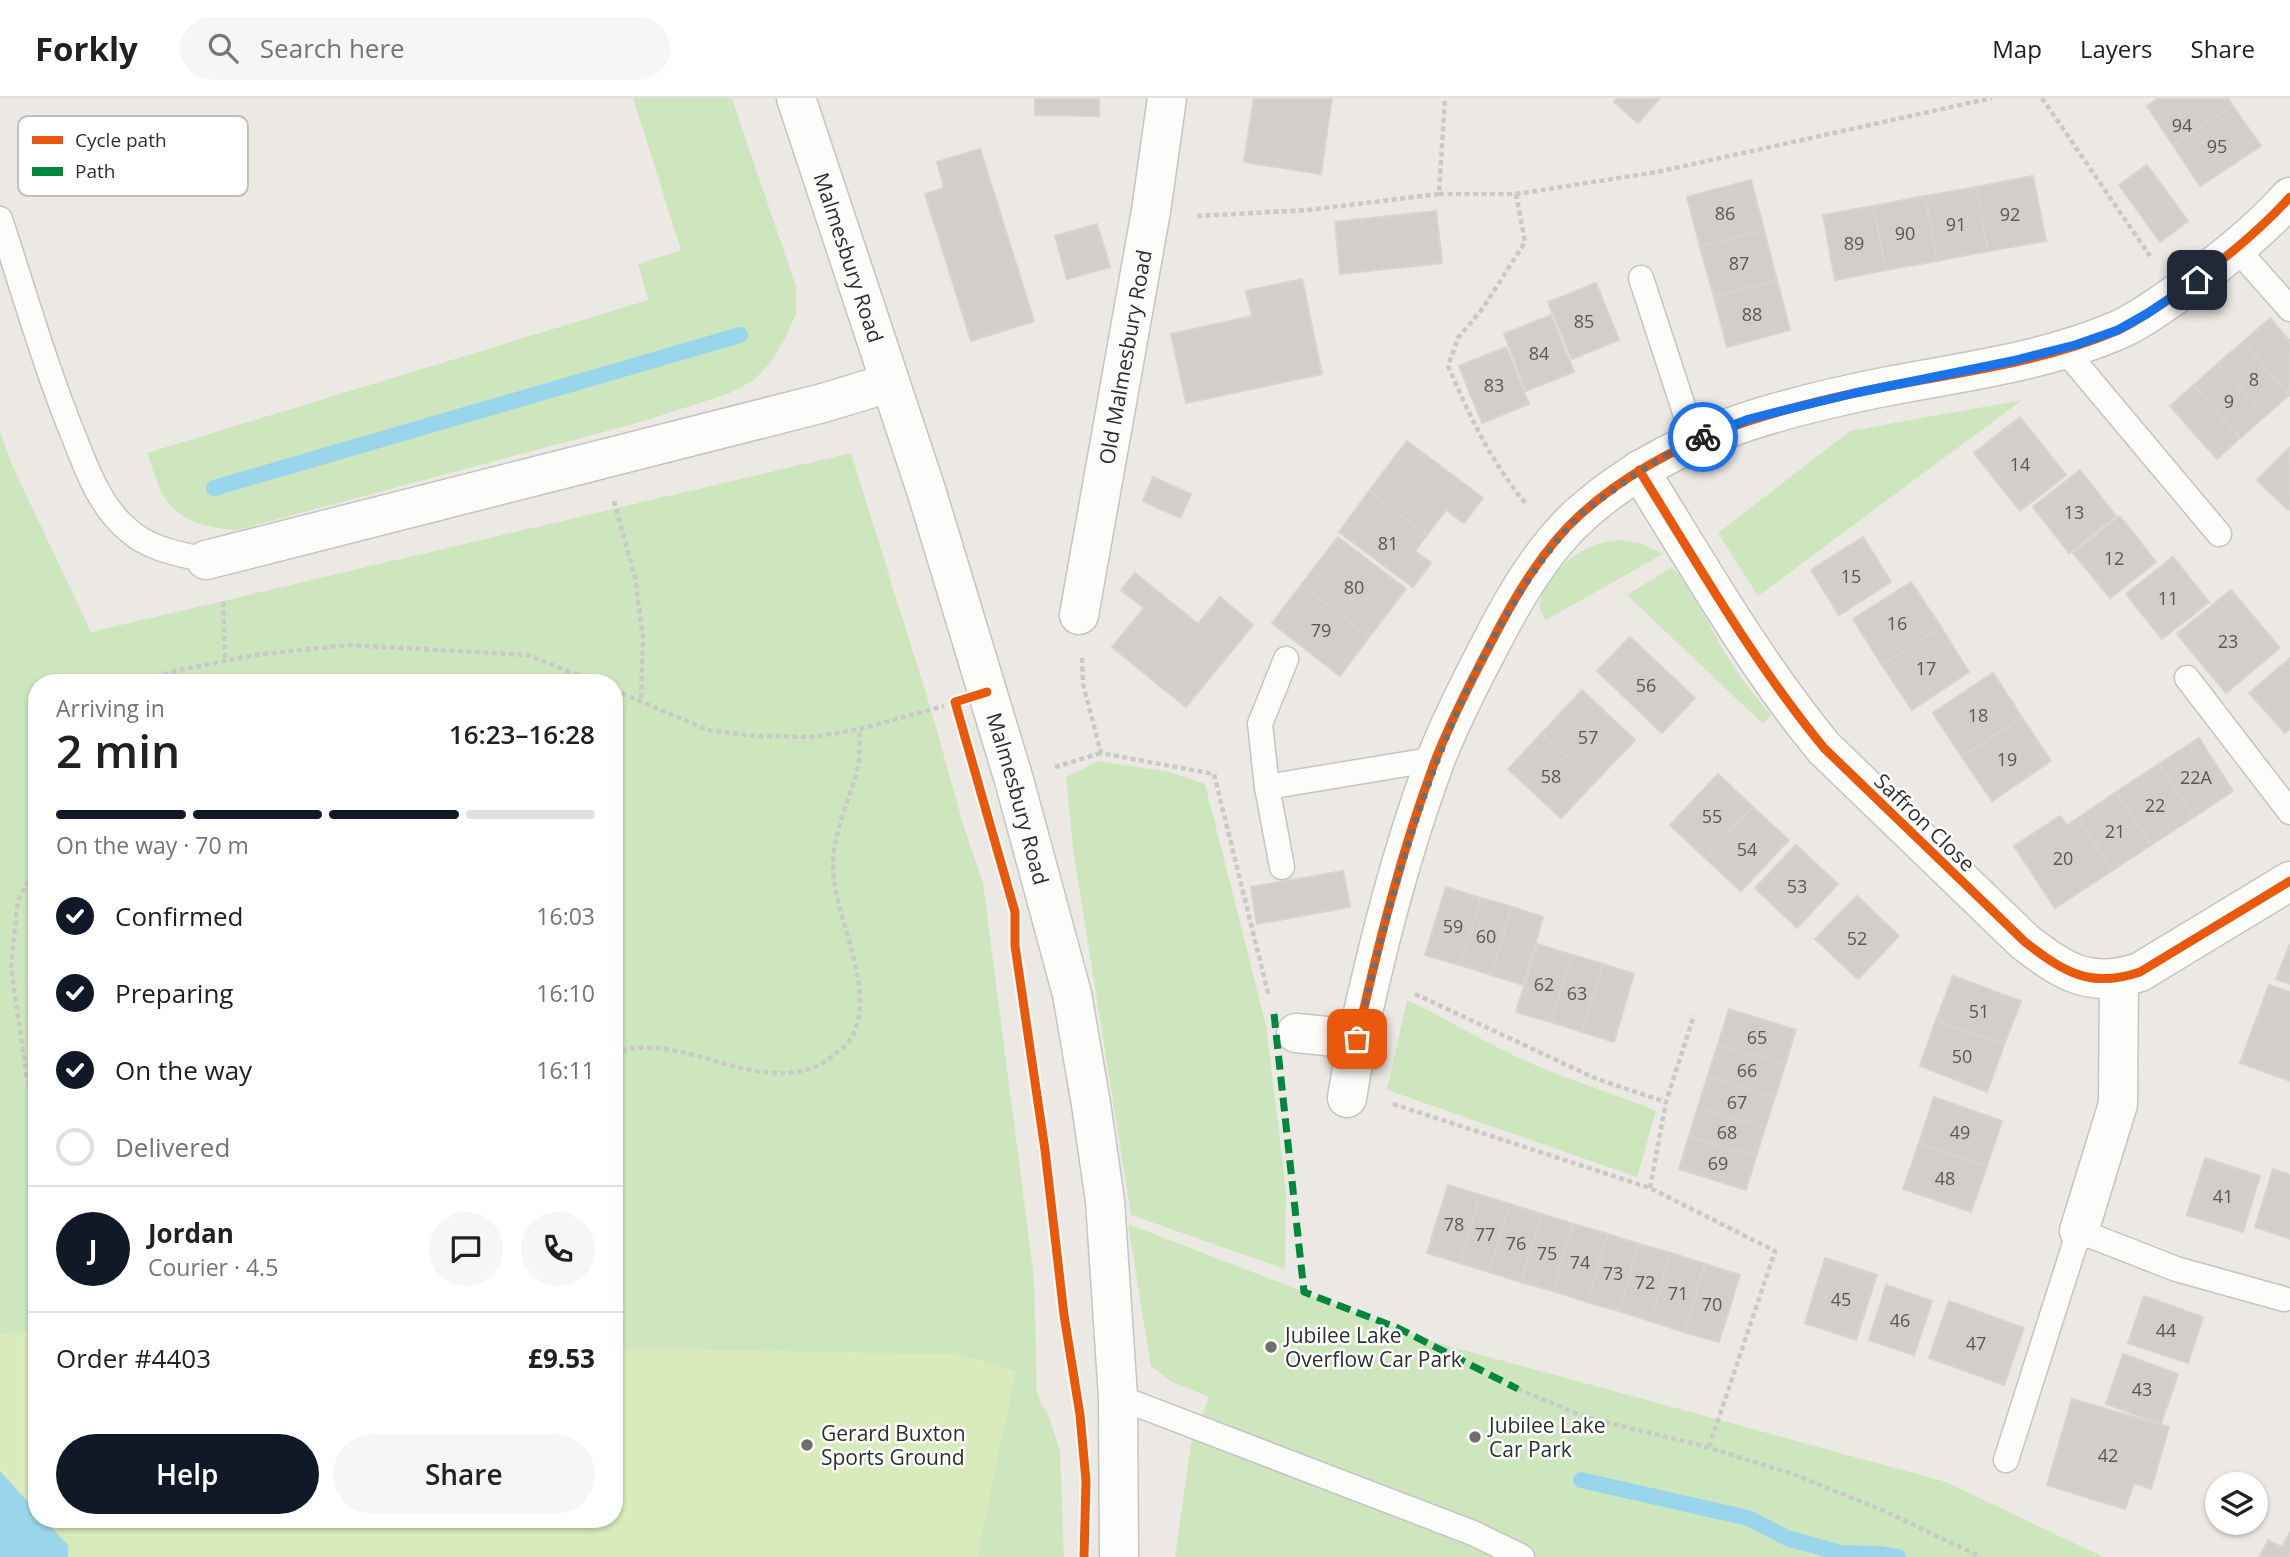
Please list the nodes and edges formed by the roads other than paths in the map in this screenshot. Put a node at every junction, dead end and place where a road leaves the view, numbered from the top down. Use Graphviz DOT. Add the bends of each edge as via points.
graph roads {
  1 [pos="796,98"];
  2 [pos="1167,98"];
  3 [pos="2290,197"];
  4 [pos="0,219"];
  5 [pos="2237,248"];
  6 [pos="1641,278"];
  7 [pos="2290,309"];
  8 [pos="2063,348"];
  9 [pos="889,383"];
  10 [pos="1695,440"];
  11 [pos="1639,470"];
  12 [pos="2219,534"];
  13 [pos="211,559"];
  14 [pos="1079,615"];
  15 [pos="1286,659"];
  16 [pos="2187,678"];
  17 [pos="1436,759"];
  18 [pos="1267,787"];
  19 [pos="2290,812"];
  20 [pos="1282,867"];
  21 [pos="2290,881"];
  22 [pos="2119,979"];
  23 [pos="1296,1033"];
  24 [pos="1357,1039"];
  25 [pos="1347,1098"];
  26 [pos="2079,1231"];
  27 [pos="2284,1299"];
  28 [pos="1118,1397"];
  29 [pos="2006,1460"];
  30 [pos="1119,1557"];
  31 [pos="1522,1557"];
  1 -- 9 [label="street, Malmesbury Road"];
  2 -- 14 [label="street, Old Malmesbury Road"];
  3 -- 5 [label="street"];
  4 -- 13 [label="lane" via="58,400 106,507 128,531 166,552"];
  5 -- 7 [label="lane"];
  5 -- 8 [label="street" via="2148,313 2118,330"];
  6 -- 10 [label="lane"];
  8 -- 10 [label="street" via="1749,419"];
  8 -- 12 [label="lane"];
  9 -- 13 [label="street"];
  9 -- 28 [label="street, Malmesbury Road" via="927,493 971,697 1059,942 1080,1040 1105,1201"];
  10 -- 11 [label="street"];
  11 -- 17 [label="street" via="1580,514 1527,579 1468,685"];
  11 -- 22 [label="street, Saffron Close" via="1762,667 1824,748 2025,943 2053,964 2085,978"];
  15 -- 18 [label="lane" via="1260,724"];
  16 -- 19 [label="lane"];
  17 -- 18 [label="lane"];
  17 -- 24 [label="street" via="1389,905"];
  18 -- 20 [label="lane"];
  21 -- 22 [label="street, Saffron Close" via="2166,958"];
  22 -- 26 [label="street" via="2118,1104"];
  23 -- 24 [label="street"];
  24 -- 25 [label="street"];
  26 -- 27 [label="lane" via="2175,1269"];
  26 -- 29 [label="lane"];
  28 -- 30 [label="street, Malmesbury Road"];
  28 -- 31 [label="lane" via="1461,1528"];
}
